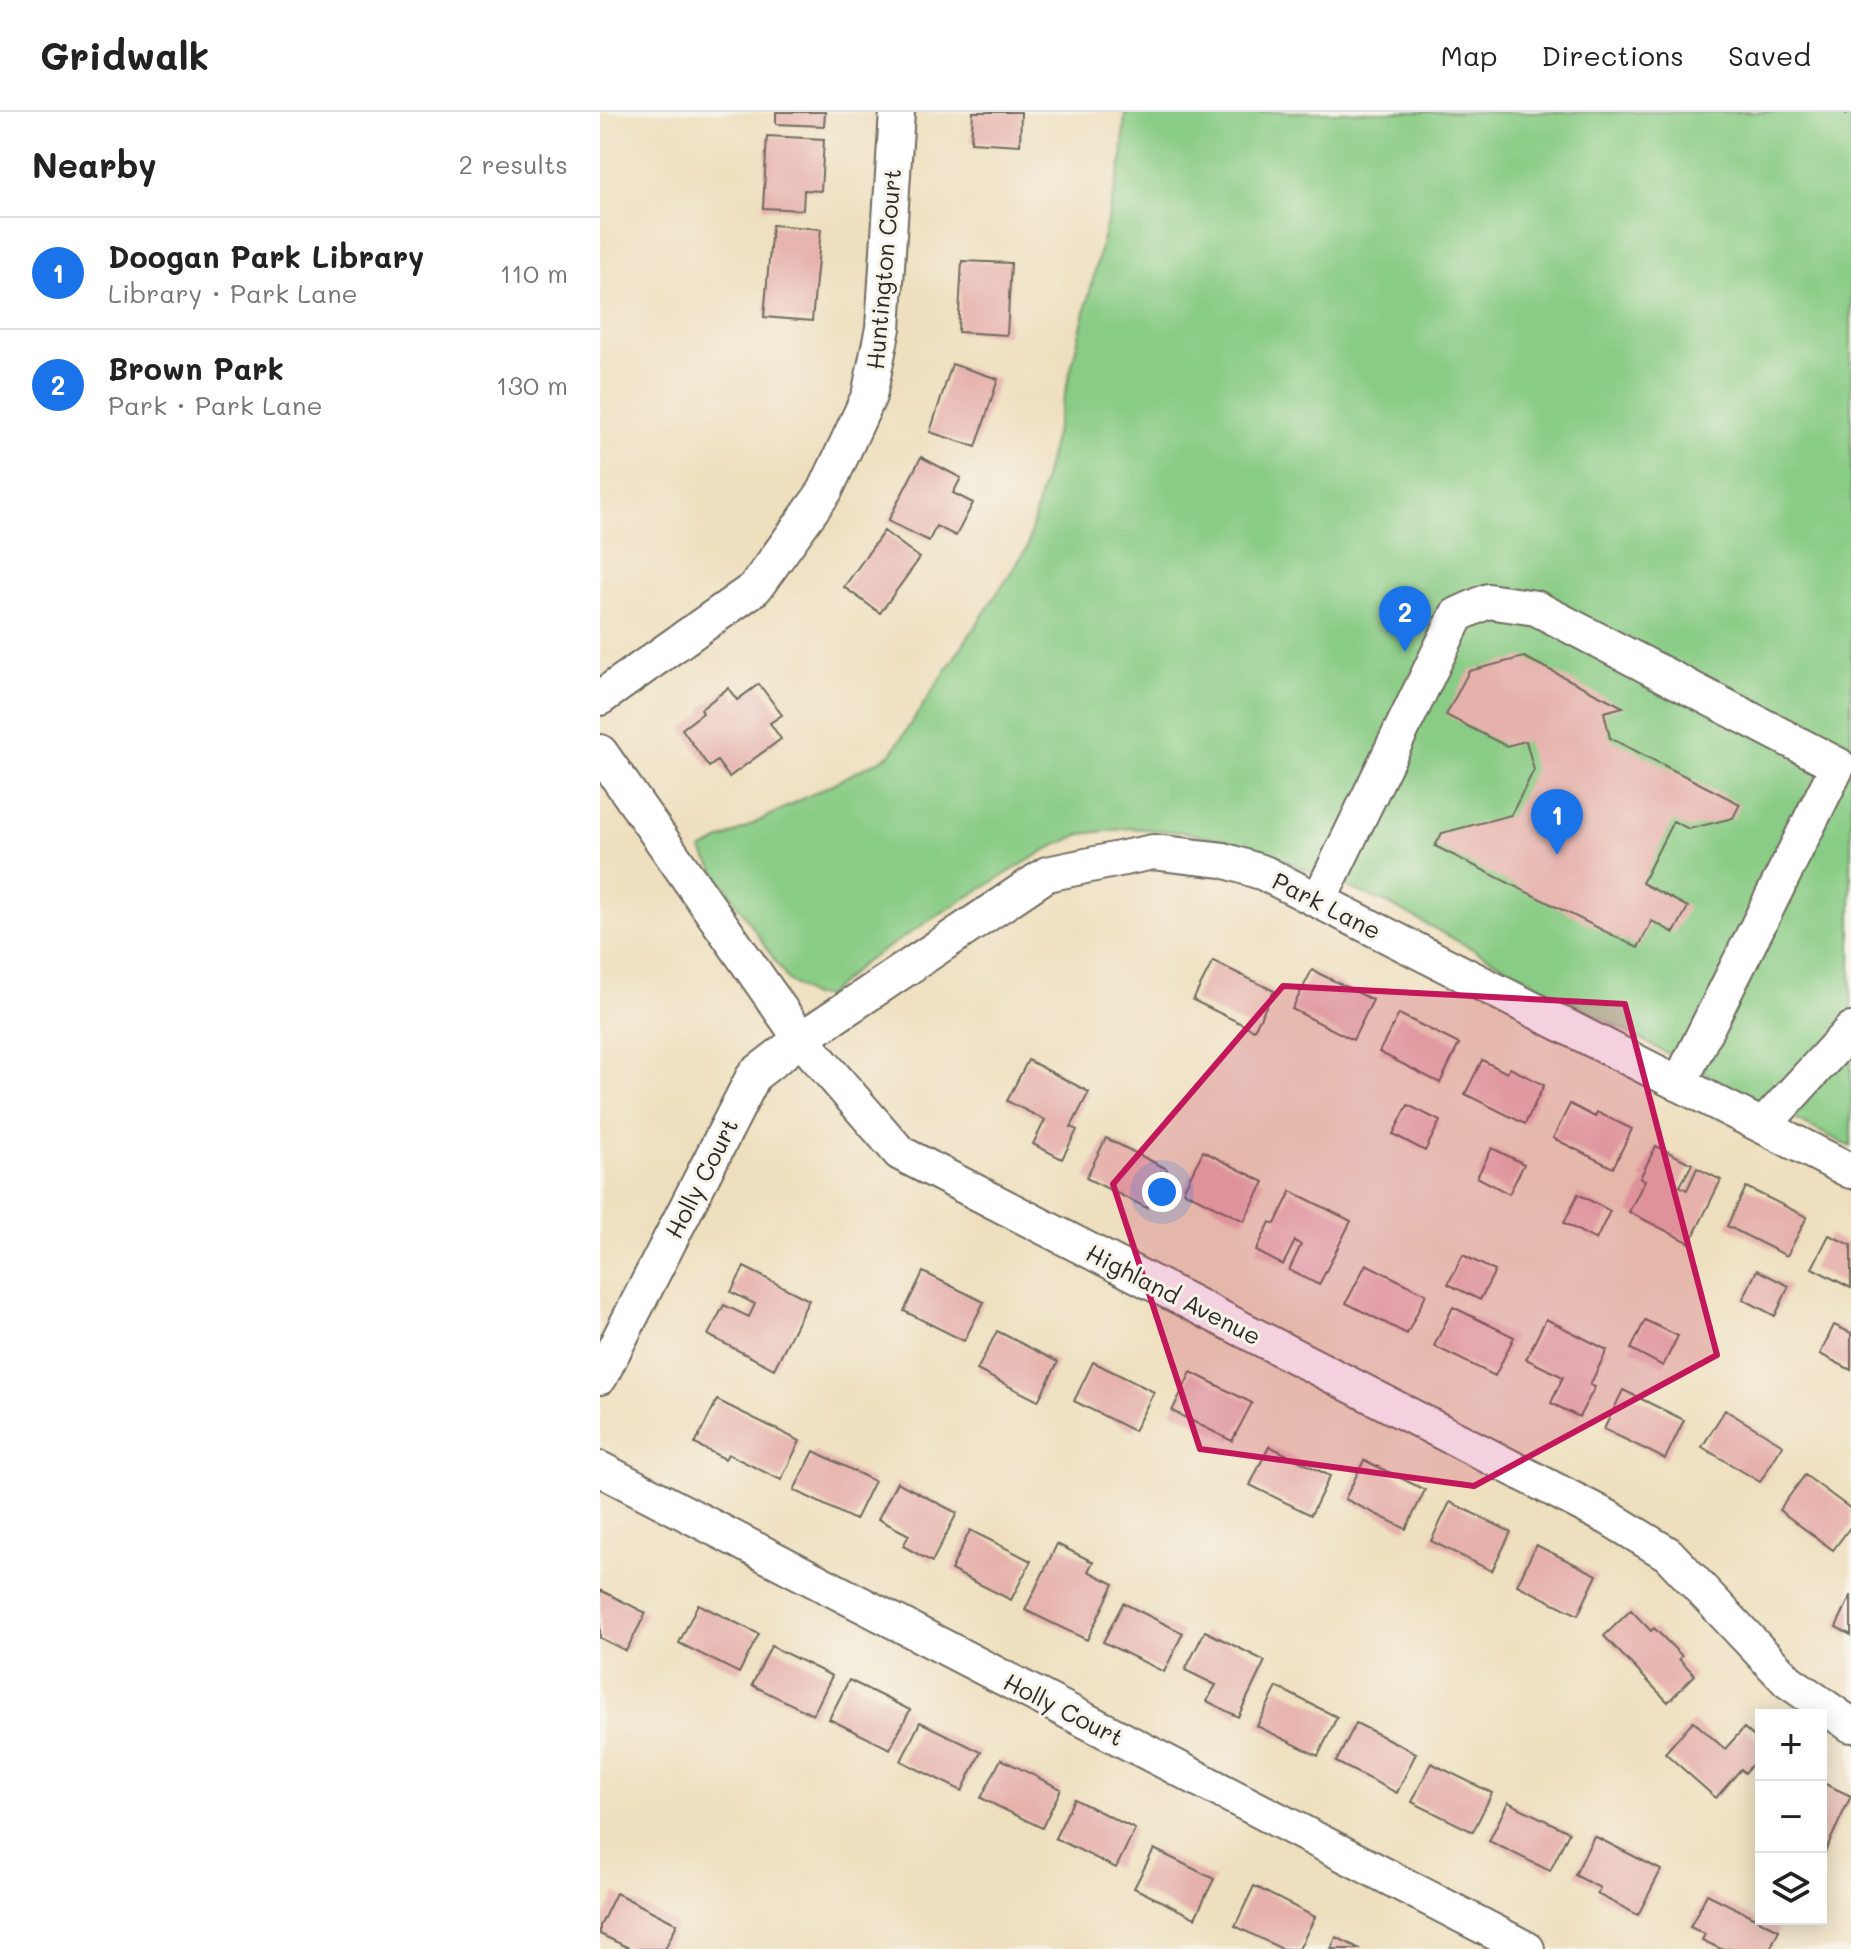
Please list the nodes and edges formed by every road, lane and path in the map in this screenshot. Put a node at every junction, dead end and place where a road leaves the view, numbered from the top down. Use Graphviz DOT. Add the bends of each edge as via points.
graph roads {
  1 [pos="897,112"];
  2 [pos="1847,112"];
  3 [pos="1851,117"];
  4 [pos="600,698"];
  5 [pos="600,752"];
  6 [pos="1319,900"];
  7 [pos="1851,1030"];
  8 [pos="801,1039"];
  9 [pos="1679,1084"];
  10 [pos="1763,1126"];
  11 [pos="1847,1162"];
  12 [pos="600,1377"];
  13 [pos="600,1469"];
  14 [pos="1851,1725"];
  15 [pos="1527,1949"];
  1 -- 4 [label="street, Huntington Court" via="883,328 869,396 825,491 755,588"];
  2 -- 3 [label="path"];
  5 -- 8 [label="street, Highland Avenue"];
  6 -- 8 [label="street, Park Lane" via="1264,873 1183,854 1153,852 1047,874"];
  6 -- 9 [label="street, Park Lane"];
  6 -- 9 [label="street" via="1457,615 1488,601 1550,615 1838,765"];
  7 -- 10 [label="street"];
  8 -- 12 [label="street, Holly Court" via="754,1075"];
  8 -- 14 [label="street, Highland Avenue" via="900,1153 1609,1518 1668,1554 1788,1681"];
  9 -- 10 [label="street, Park Lane"];
  10 -- 11 [label="street, Park Lane"];
  13 -- 15 [label="street, Holly Court"];
}
